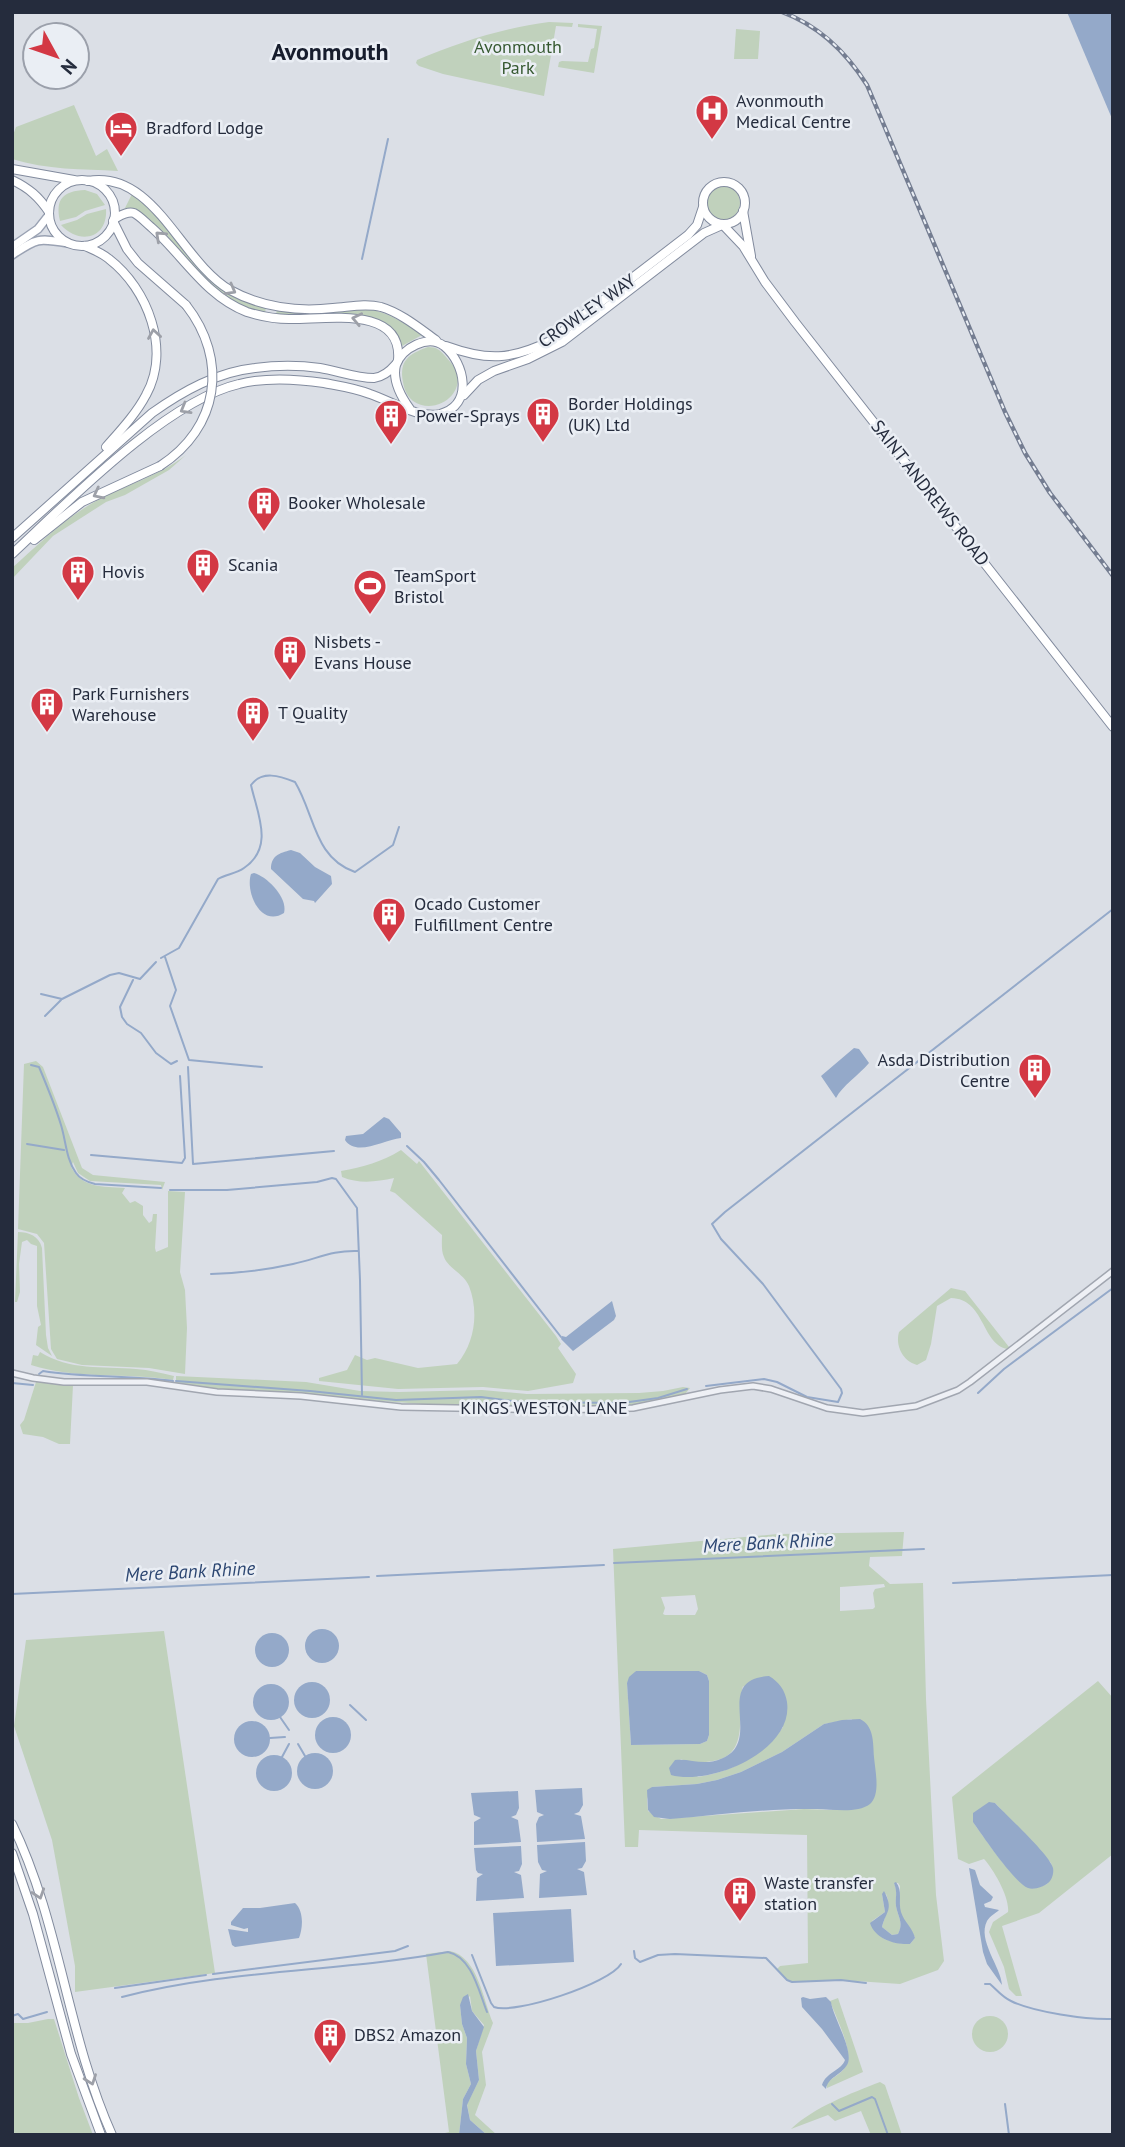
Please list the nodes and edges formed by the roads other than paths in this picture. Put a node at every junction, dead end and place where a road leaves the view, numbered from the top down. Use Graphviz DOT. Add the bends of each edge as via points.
graph roads {
  1 [pos="12,170"];
  2 [pos="12,180"];
  3 [pos="76,181"];
  4 [pos="88,181"];
  5 [pos="703,207"];
  6 [pos="744,211"];
  7 [pos="49,214"];
  8 [pos="114,220"];
  9 [pos="722,225"];
  10 [pos="68,243"];
  11 [pos="85,246"];
  12 [pos="12,247"];
  13 [pos="12,255"];
  14 [pos="751,257"];
  15 [pos="441,344"];
  16 [pos="397,363"];
  17 [pos="460,399"];
  18 [pos="410,409"];
  19 [pos="62,492"];
  20 [pos="12,538"];
  21 [pos="12,554"];
  22 [pos="12,560"];
  23 [pos="1113,727"];
  24 [pos="1113,1271"];
  25 [pos="12,1373"];
  26 [pos="13,1825"];
  27 [pos="12,1853"];
  28 [pos="102,2135"];
  29 [pos="112,2135"];
  1 -- 3 [label="highway"];
  2 -- 7 [label="highway" via="38,196"];
  3 -- 4 [label="highway"];
  3 -- 7 [label="highway" via="57,192"];
  4 -- 8 [label="highway" via="108,194"];
  4 -- 15 [label="highway, one-way" via="112,180 133,189 158,211 209,275 245,298 292,309 382,307"];
  5 -- 6 [label="highway" via="708,188 725,182 741,192"];
  5 -- 9 [label="highway" via="709,219"];
  5 -- 15 [label="highway, CROWLEY WAY" via="688,235 551,341 499,358"];
  6 -- 9 [label="highway" via="737,220"];
  6 -- 14 [label="highway, SAINT ANDREWS ROAD"];
  7 -- 10 [label="highway" via="55,232"];
  7 -- 12 [label="main road" via="38,229"];
  8 -- 11 [label="highway" via="103,238"];
  16 -- 8 [label="highway, one-way" via="399,348 385,329 345,316 288,319 245,311 209,289 137,215"];
  8 -- 22 [label="highway, one-way, bridge" via="138,263 186,305 201,327 209,349 211,397 203,421 177,454 82,502"];
  9 -- 14 [label="highway, SAINT ANDREWS ROAD"];
  9 -- 17 [label="highway, CROWLEY WAY" via="704,233 562,342 494,371"];
  10 -- 11 [label="highway"];
  10 -- 13 [label="main road" via="36,240"];
  19 -- 11 [label="highway, one-way" via="135,411 152,381 155,356 152,321 132,283 108,258"];
  14 -- 23 [label="highway, SAINT ANDREWS ROAD" via="772,292"];
  15 -- 16 [label="highway" via="421,343 408,349"];
  15 -- 17 [label="highway" via="461,370"];
  16 -- 18 [label="highway" via="398,388"];
  16 -- 19 [label="highway" via="373,378 297,366 223,375 187,390 152,413"];
  17 -- 18 [label="highway" via="450,410 437,414"];
  18 -- 21 [label="highway, one-way" via="347,387 310,381 256,381 222,389 150,432"];
  19 -- 20 [label="highway"];
  24 -- 25 [label="street, KINGS WESTON LANE" via="958,1390 897,1410 863,1413 827,1408 753,1386 614,1409 401,1408 147,1382 64,1382"];
  26 -- 29 [label="highway, one-way" via="44,1909 83,2055"];
  27 -- 28 [label="highway" via="71,2054"];
}
